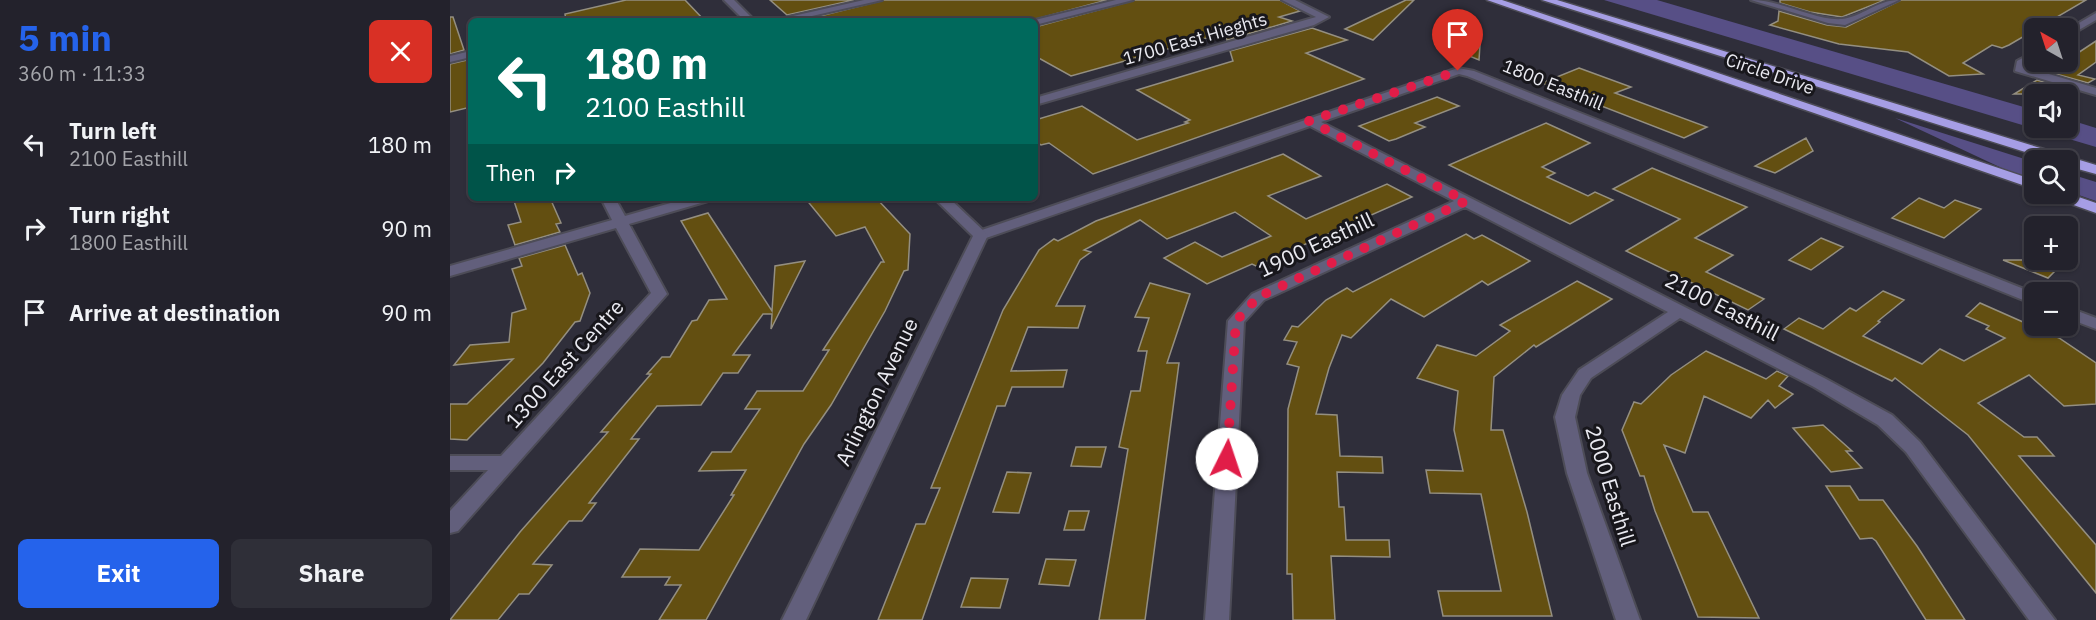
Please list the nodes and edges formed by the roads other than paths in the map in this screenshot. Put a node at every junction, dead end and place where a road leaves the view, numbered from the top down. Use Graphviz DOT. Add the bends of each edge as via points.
graph roads {
  1 [pos="729,0"];
  2 [pos="876,0"];
  3 [pos="1128,0"];
  4 [pos="1287,0"];
  5 [pos="1492,0"];
  6 [pos="1547,0"];
  7 [pos="1756,0"];
  8 [pos="1894,0"];
  9 [pos="2096,16"];
  10 [pos="747,18"];
  11 [pos="790,18"];
  12 [pos="1038,21"];
  13 [pos="2078,27"];
  14 [pos="468,55"];
  15 [pos="450,59"];
  16 [pos="2024,61"];
  17 [pos="2024,70"];
  18 [pos="2029,72"];
  19 [pos="2096,92"];
  20 [pos="1038,101"];
  21 [pos="1309,121"];
  22 [pos="2028,150"];
  23 [pos="2078,165"];
  24 [pos="2096,170"];
  25 [pos="2024,182"];
  26 [pos="610,201"];
  27 [pos="693,201"];
  28 [pos="944,201"];
  29 [pos="1466,201"];
  30 [pos="2078,201"];
  31 [pos="2096,207"];
  32 [pos="620,222"];
  33 [pos="981,235"];
  34 [pos="450,270"];
  35 [pos="2024,295"];
  36 [pos="1680,312"];
  37 [pos="2078,317"];
  38 [pos="2096,324"];
  39 [pos="450,463"];
  40 [pos="506,463"];
  41 [pos="450,525"];
  42 [pos="794,620"];
  43 [pos="1217,620"];
  44 [pos="1628,620"];
  45 [pos="2043,620"];
  1 -- 10 [label="street"];
  2 -- 11 [label="street"];
  3 -- 12 [label="street"];
  4 -- 20 [label="street, 1700 East Hieghts" via="1324,17"];
  5 -- 25 [label="highway, Circle Drive"];
  6 -- 22 [label="highway, Circle Drive"];
  7 -- 8 [label="street" via="1845,22"];
  9 -- 13 [label="street"];
  14 -- 15 [label="street"];
  16 -- 17 [label="street" via="2019,69"];
  18 -- 19 [label="street"];
  21 -- 29 [label="street, 2100 Easthill"];
  21 -- 33 [label="street, 1800 Easthill"];
  21 -- 35 [label="street, 1800 Easthill" via="1449,72 1470,73"];
  23 -- 24 [label="highway, Circle Drive"];
  26 -- 32 [label="street"];
  27 -- 32 [label="street"];
  28 -- 33 [label="street"];
  29 -- 36 [label="street, 2100 Easthill"];
  29 -- 43 [label="street, 1900 Easthill" via="1258,297 1236,321"];
  30 -- 31 [label="highway"];
  32 -- 34 [label="street"];
  32 -- 40 [label="street, 1300 East Centre" via="659,294"];
  33 -- 42 [label="street, Arlington Avenue"];
  36 -- 44 [label="street, 2000 Easthill" via="1585,374 1571,395 1565,417 1577,473"];
  36 -- 45 [label="street, 2100 Easthill" via="1885,420 1913,447"];
  37 -- 38 [label="street"];
  39 -- 40 [label="street"];
  40 -- 41 [label="street, 1300 East Centre"];
}
